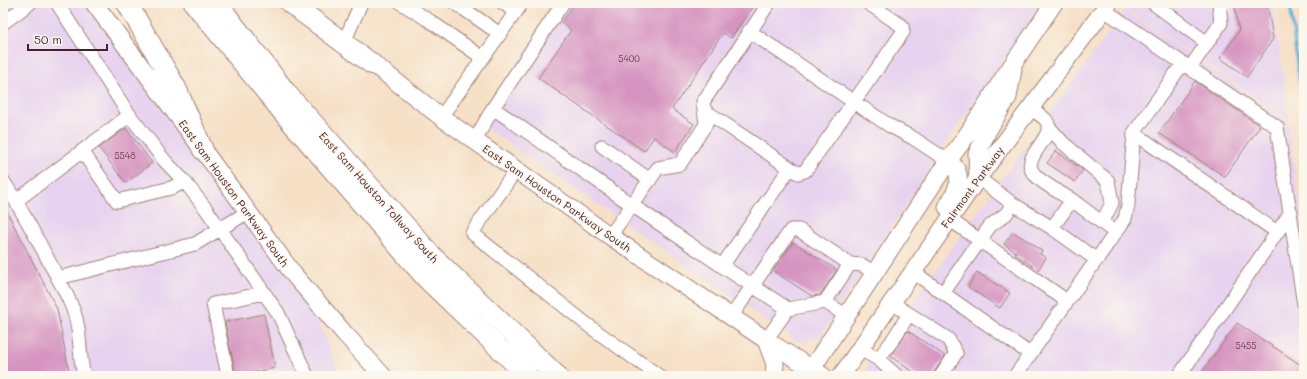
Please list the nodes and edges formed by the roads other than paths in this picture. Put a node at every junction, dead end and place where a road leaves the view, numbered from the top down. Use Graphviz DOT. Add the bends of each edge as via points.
graph roads {
  1 [pos="30,3"];
  2 [pos="57,3"];
  3 [pos="94,3"];
  4 [pos="127,3"];
  5 [pos="194,3"];
  6 [pos="217,3"];
  7 [pos="290,3"];
  8 [pos="304,3"];
  9 [pos="361,3"];
  10 [pos="401,3"];
  11 [pos="455,3"];
  12 [pos="503,3"];
  13 [pos="563,3"];
  14 [pos="769,3"];
  15 [pos="868,3"];
  16 [pos="1054,3"];
  17 [pos="1153,3"];
  18 [pos="1219,3"];
  19 [pos="1107,6"];
  20 [pos="519,8"];
  21 [pos="3,23"];
  22 [pos="749,31"];
  23 [pos="500,34"];
  24 [pos="345,40"];
  25 [pos="1208,43"];
  26 [pos="483,58"];
  27 [pos="1015,61"];
  28 [pos="372,64"];
  29 [pos="1187,66"];
  30 [pos="854,102"];
  31 [pos="493,108"];
  32 [pos="1030,108"];
  33 [pos="704,110"];
  34 [pos="130,115"];
  35 [pos="441,117"];
  36 [pos="1048,126"];
  37 [pos="1134,133"];
  38 [pos="475,140"];
  39 [pos="602,146"];
  40 [pos="203,150"];
  41 [pos="82,151"];
  42 [pos="948,161"];
  43 [pos="790,168"];
  44 [pos="516,170"];
  45 [pos="978,178"];
  46 [pos="650,180"];
  47 [pos="3,182"];
  48 [pos="185,182"];
  49 [pos="1072,200"];
  50 [pos="16,201"];
  51 [pos="1013,204"];
  52 [pos="632,205"];
  53 [pos="248,212"];
  54 [pos="1290,212"];
  55 [pos="949,219"];
  56 [pos="1102,223"];
  57 [pos="1052,228"];
  58 [pos="220,229"];
  59 [pos="1277,232"];
  60 [pos="1116,233"];
  61 [pos="610,236"];
  62 [pos="980,240"];
  63 [pos="923,258"];
  64 [pos="1097,260"];
  65 [pos="850,264"];
  66 [pos="722,266"];
  67 [pos="913,272"];
  68 [pos="874,274"];
  69 [pos="58,278"];
  70 [pos="753,286"];
  71 [pos="264,293"];
  72 [pos="942,293"];
  73 [pos="1067,301"];
  74 [pos="824,302"];
  75 [pos="892,303"];
  76 [pos="1304,305"];
  77 [pos="788,309"];
  78 [pos="909,314"];
  79 [pos="847,316"];
  80 [pos="731,317"];
  81 [pos="766,340"];
  82 [pos="860,348"];
  83 [pos="1030,354"];
  84 [pos="878,360"];
  85 [pos="814,374"];
  86 [pos="84,376"];
  87 [pos="228,376"];
  88 [pos="307,376"];
  89 [pos="383,376"];
  90 [pos="528,376"];
  91 [pos="557,376"];
  92 [pos="659,376"];
  93 [pos="774,376"];
  94 [pos="841,376"];
  95 [pos="897,376"];
  96 [pos="941,376"];
  97 [pos="1015,376"];
  98 [pos="1178,376"];
  1 -- 21 [label="lane"];
  2 -- 34 [label="lane"];
  3 -- 40 [label="main road, East Sam Houston Parkway South"];
  4 -- 40 [label="highway" via="176,88"];
  5 -- 90 [label="highway, East Sam Houston Tollway South" via="281,110 426,278"];
  6 -- 91 [label="highway, East Sam Houston Tollway South" via="288,95 434,259"];
  7 -- 28 [label="highway"];
  8 -- 24 [label="main road, East Sam Houston Parkway South"];
  9 -- 24 [label="lane"];
  10 -- 26 [label="lane"];
  11 -- 23 [label="lane"];
  12 -- 20 [label="lane"];
  13 -- 31 [label="lane"];
  14 -- 22 [label="lane"];
  15 -- 30 [label="lane" via="902,26 903,32"];
  16 -- 27 [label="main road"];
  17 -- 25 [label="lane"];
  18 -- 25 [label="lane" via="1221,23"];
  19 -- 29 [label="lane"];
  19 -- 32 [label="main road, Fairmont Parkway"];
  20 -- 23 [label="lane"];
  22 -- 30 [label="lane"];
  22 -- 33 [label="lane" via="703,102"];
  23 -- 26 [label="lane"];
  24 -- 28 [label="main road, East Sam Houston Parkway South"];
  25 -- 29 [label="lane"];
  26 -- 35 [label="lane"];
  27 -- 42 [label="main road"];
  27 -- 45 [label="main road" via="1008,97 977,154"];
  28 -- 35 [label="main road, East Sam Houston Parkway South"];
  29 -- 37 [label="lane"];
  29 -- 54 [label="lane" via="1278,127"];
  30 -- 42 [label="lane"];
  30 -- 43 [label="lane" via="805,172 798,173"];
  31 -- 38 [label="lane"];
  31 -- 52 [label="lane"];
  32 -- 36 [label="lane" via="1046,120"];
  32 -- 45 [label="main road, Fairmont Parkway"];
  33 -- 43 [label="lane"];
  33 -- 46 [label="lane" via="706,124 680,164 658,168"];
  34 -- 41 [label="lane"];
  34 -- 48 [label="lane" via="164,160"];
  35 -- 38 [label="main road, East Sam Houston Parkway South"];
  36 -- 49 [label="lane" via="1045,139 1031,159 1030,168 1036,177"];
  36 -- 56 [label="lane" via="1063,143 1108,181 1112,204"];
  37 -- 59 [label="lane"];
  37 -- 60 [label="lane" via="1128,205 1125,218"];
  38 -- 44 [label="main road, East Sam Houston Parkway South"];
  39 -- 46 [label="lane"];
  40 -- 53 [label="main road, East Sam Houston Parkway South"];
  41 -- 48 [label="lane" via="117,201 171,188"];
  41 -- 50 [label="lane"];
  42 -- 63 [label="main road" via="957,170 957,188"];
  42 -- 68 [label="main road"];
  43 -- 66 [label="lane"];
  44 -- 61 [label="main road, East Sam Houston Parkway South"];
  44 -- 92 [label="lane" via="472,233 589,326"];
  45 -- 51 [label="lane"];
  45 -- 55 [label="main road, Fairmont Parkway"];
  46 -- 52 [label="lane"];
  47 -- 50 [label="lane"];
  48 -- 58 [label="lane"];
  49 -- 56 [label="lane"];
  49 -- 57 [label="lane"];
  50 -- 69 [label="lane"];
  51 -- 57 [label="lane"];
  51 -- 62 [label="lane" via="1006,214 990,226"];
  52 -- 61 [label="lane"];
  52 -- 66 [label="lane"];
  53 -- 58 [label="lane"];
  53 -- 89 [label="main road, East Sam Houston Parkway South" via="294,275"];
  54 -- 59 [label="lane"];
  54 -- 76 [label="lane"];
  55 -- 62 [label="lane"];
  55 -- 63 [label="main road, Fairmont Parkway"];
  56 -- 60 [label="lane"];
  57 -- 64 [label="lane"];
  58 -- 69 [label="lane" via="195,244"];
  58 -- 71 [label="lane"];
  59 -- 98 [label="lane"];
  60 -- 64 [label="lane"];
  61 -- 80 [label="main road, East Sam Houston Parkway South"];
  62 -- 72 [label="lane"];
  62 -- 73 [label="lane"];
  63 -- 67 [label="main road, Fairmont Parkway"];
  64 -- 73 [label="lane"];
  65 -- 68 [label="lane" via="862,265"];
  65 -- 70 [label="lane" via="799,230 791,230"];
  65 -- 74 [label="lane"];
  66 -- 70 [label="lane"];
  67 -- 72 [label="lane"];
  67 -- 75 [label="main road, Fairmont Parkway"];
  68 -- 79 [label="main road"];
  69 -- 86 [label="lane" via="76,317"];
  70 -- 77 [label="lane"];
  70 -- 80 [label="lane"];
  71 -- 87 [label="lane" via="214,304"];
  71 -- 88 [label="lane" via="278,313"];
  72 -- 83 [label="lane"];
  73 -- 83 [label="lane"];
  74 -- 77 [label="lane"];
  74 -- 79 [label="lane"];
  75 -- 78 [label="lane"];
  75 -- 82 [label="main road, Fairmont Parkway"];
  77 -- 81 [label="lane"];
  78 -- 84 [label="lane"];
  78 -- 96 [label="lane" via="948,338 956,353"];
  79 -- 85 [label="main road"];
  80 -- 81 [label="main road, East Sam Houston Parkway South"];
  81 -- 85 [label="main road, East Sam Houston Parkway South"];
  81 -- 93 [label="main road" via="775,364"];
  82 -- 84 [label="lane"];
  82 -- 94 [label="main road, Fairmont Parkway"];
  83 -- 97 [label="lane"];
  84 -- 95 [label="lane"];
}
